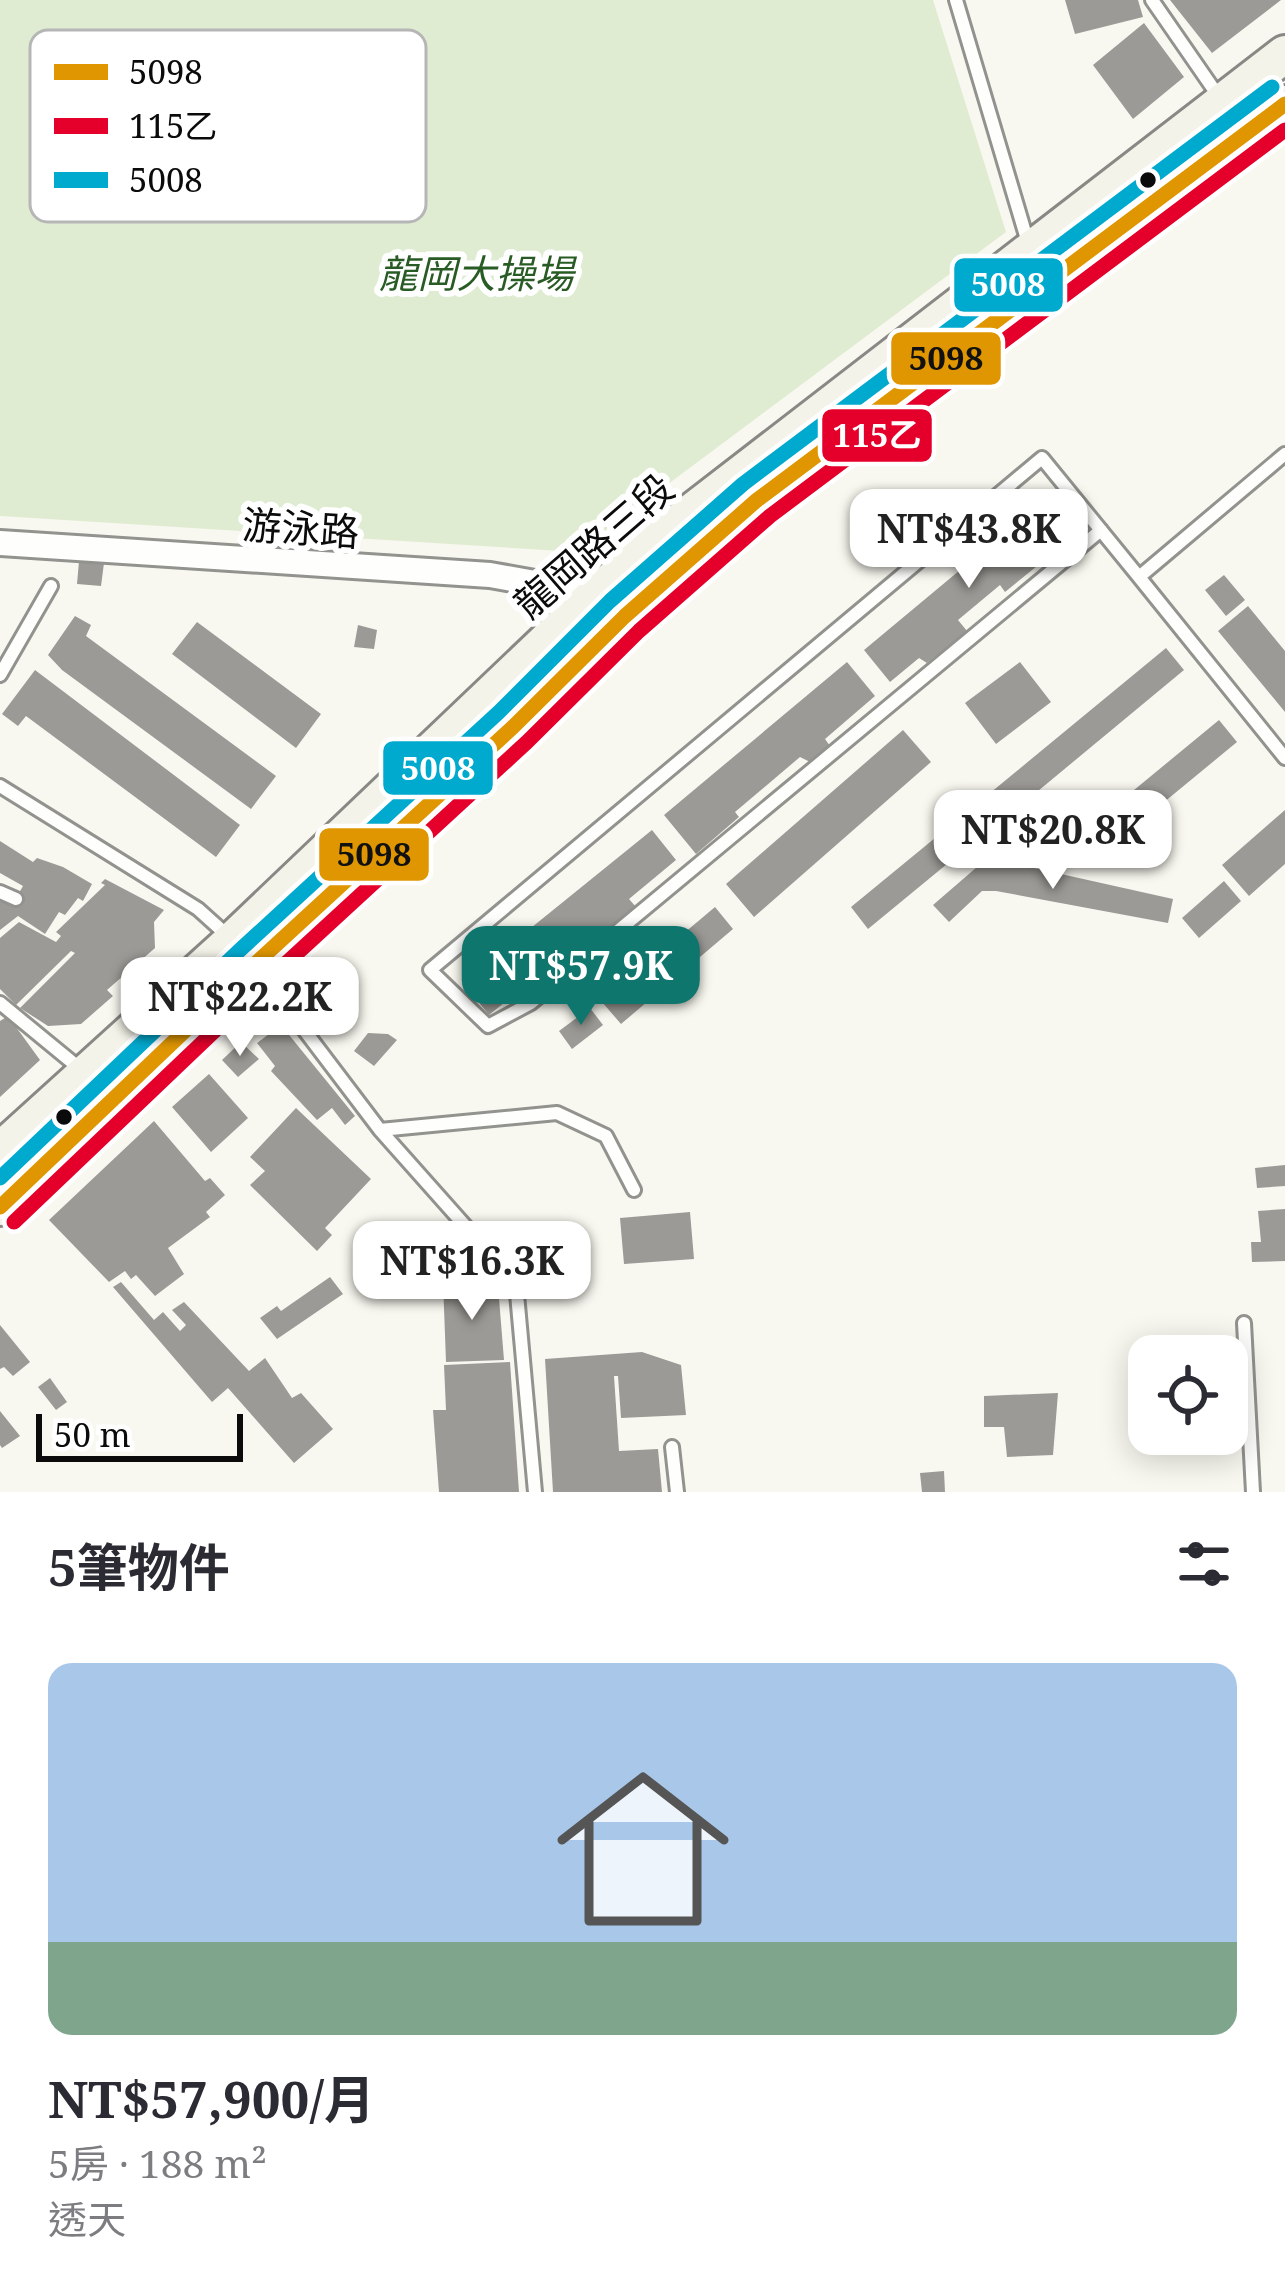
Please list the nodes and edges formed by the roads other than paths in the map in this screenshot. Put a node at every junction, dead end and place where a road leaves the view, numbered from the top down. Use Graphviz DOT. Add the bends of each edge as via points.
graph roads {
  1 [pos="956,0"];
  2 [pos="1152,0"];
  3 [pos="1285,54"];
  4 [pos="1223,102"];
  5 [pos="1285,104"];
  6 [pos="1029,249"];
  7 [pos="1050,283"];
  8 [pos="1285,454"];
  9 [pos="1101,530"];
  10 [pos="0,543"];
  11 [pos="1139,577"];
  12 [pos="51,586"];
  13 [pos="610,604"];
  14 [pos="0,675"];
  15 [pos="1285,758"];
  16 [pos="0,786"];
  17 [pos="0,892"];
  18 [pos="16,899"];
  19 [pos="244,952"];
  20 [pos="0,1004"];
  21 [pos="85,1073"];
  22 [pos="380,1130"];
  23 [pos="0,1151"];
  24 [pos="634,1190"];
  25 [pos="0,1207"];
  26 [pos="1244,1323"];
  27 [pos="671,1447"];
  28 [pos="535,1492"];
  29 [pos="677,1492"];
  30 [pos="1253,1492"];
  1 -- 6 [label="lane"];
  2 -- 4 [label="lane"];
  3 -- 4 [label="main road, 龍岡路三段"];
  4 -- 6 [label="main road, 龍岡路三段"];
  5 -- 7 [label="main road, 龍岡路三段"];
  6 -- 7 [label="lane"];
  6 -- 13 [label="main road, 龍岡路三段" via="689,514"];
  7 -- 13 [label="main road, 龍岡路三段"];
  8 -- 11 [label="lane"];
  9 -- 9 [label="lane" via="1042,458 430,970 488,1026 531,1003"];
  9 -- 11 [label="lane"];
  10 -- 13 [label="street, 游泳路" via="490,575"];
  11 -- 15 [label="lane"];
  12 -- 14 [label="lane"];
  13 -- 19 [label="main road, 龍岡路三段" via="513,728"];
  16 -- 19 [label="lane" via="198,909"];
  17 -- 18 [label="lane"];
  19 -- 21 [label="main road, 龍岡路三段"];
  19 -- 22 [label="lane"];
  19 -- 25 [label="main road, 龍岡路三段"];
  20 -- 21 [label="lane"];
  21 -- 23 [label="main road, 龍岡路三段"];
  22 -- 24 [label="lane" via="557,1113 606,1136"];
  22 -- 28 [label="lane" via="516,1283"];
  26 -- 30 [label="lane"];
  27 -- 29 [label="lane"];
}
